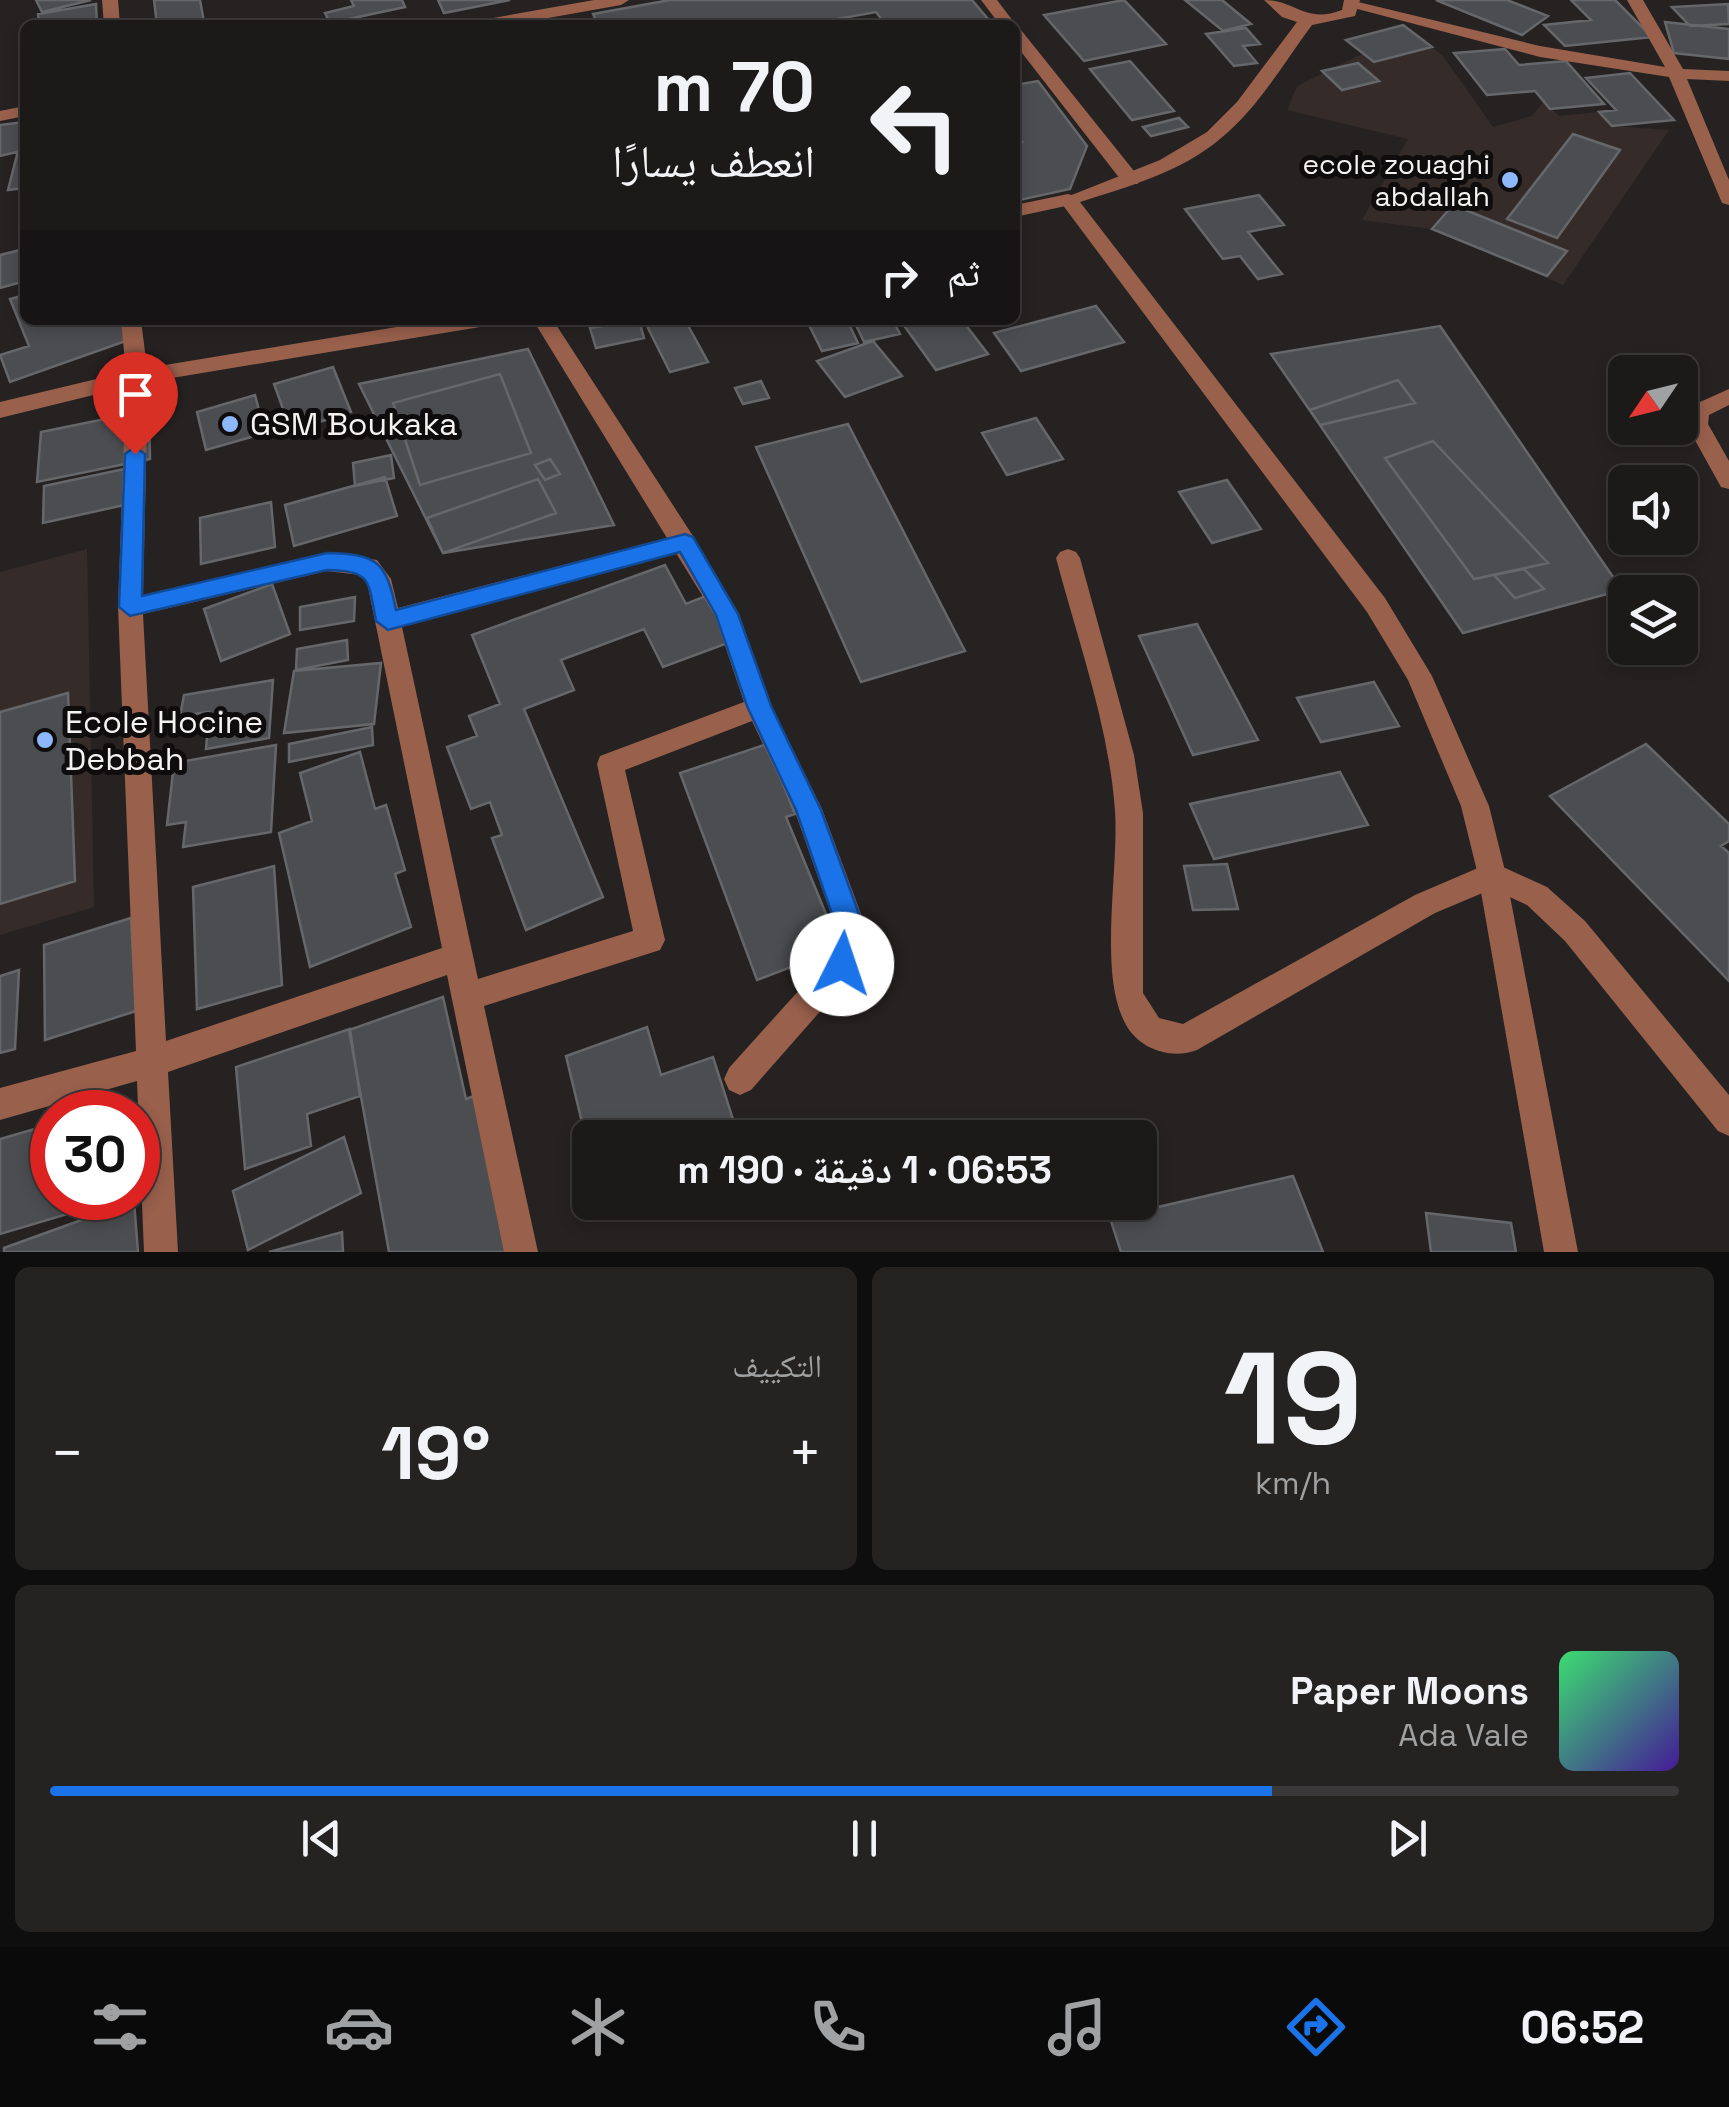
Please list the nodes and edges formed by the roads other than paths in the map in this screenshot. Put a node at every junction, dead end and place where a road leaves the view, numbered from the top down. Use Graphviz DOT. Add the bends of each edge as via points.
graph roads {
  1 [pos="622,0"];
  2 [pos="989,0"];
  3 [pos="1272,0"];
  4 [pos="1635,0"];
  5 [pos="1353,3"];
  6 [pos="559,12"];
  7 [pos="512,20"];
  8 [pos="1004,20"];
  9 [pos="1308,20"];
  10 [pos="1022,54"];
  11 [pos="1677,74"];
  12 [pos="1729,76"];
  13 [pos="1130,180"];
  14 [pos="1729,199"];
  15 [pos="1068,200"];
  16 [pos="1020,211"];
  17 [pos="132,325"];
  18 [pos="451,325"];
  19 [pos="546,325"];
  20 [pos="138,378"];
  21 [pos="1729,396"];
  22 [pos="0,410"];
  23 [pos="1729,481"];
  24 [pos="685,542"];
  25 [pos="1068,558"];
  26 [pos="130,607"];
  27 [pos="388,621"];
  28 [pos="759,706"];
  29 [pos="1492,875"];
  30 [pos="460,956"];
  31 [pos="468,997"];
  32 [pos="151,1062"];
  33 [pos="740,1079"];
  34 [pos="0,1104"];
  35 [pos="1729,1120"];
  36 [pos="161,1252"];
  37 [pos="521,1252"];
  38 [pos="1561,1252"];
  1 -- 6 [label="street"];
  2 -- 8 [label="street"];
  3 -- 9 [label="street"];
  4 -- 11 [label="street"];
  5 -- 9 [label="street" via="1339,18"];
  5 -- 11 [label="street" via="1466,35"];
  6 -- 7 [label="street"];
  9 -- 13 [label="street" via="1231,117 1199,146"];
  10 -- 13 [label="street"];
  11 -- 12 [label="street"];
  11 -- 14 [label="street"];
  13 -- 15 [label="street"];
  15 -- 16 [label="street"];
  15 -- 29 [label="street" via="1376,605 1419,676 1474,806"];
  17 -- 20 [label="street"];
  18 -- 20 [label="street"];
  19 -- 24 [label="street"];
  20 -- 22 [label="street"];
  20 -- 26 [label="street"];
  21 -- 23 [label="street" via="1700,411 1697,424"];
  24 -- 27 [label="street"];
  24 -- 28 [label="street" via="727,614"];
  25 -- 29 [label="street" via="1121,755 1129,814 1128,993 1134,1016 1148,1031 1186,1039 1425,904"];
  26 -- 27 [label="street" via="352,562 368,566 379,579"];
  26 -- 32 [label="street"];
  27 -- 30 [label="street"];
  28 -- 31 [label="street" via="610,764 650,940"];
  28 -- 33 [label="street" via="808,810 846,914 842,964"];
  29 -- 35 [label="street" via="1537,896 1575,931"];
  29 -- 38 [label="street"];
  30 -- 31 [label="street"];
  30 -- 32 [label="street"];
  31 -- 37 [label="street"];
  32 -- 34 [label="street"];
  32 -- 36 [label="street"];
}
